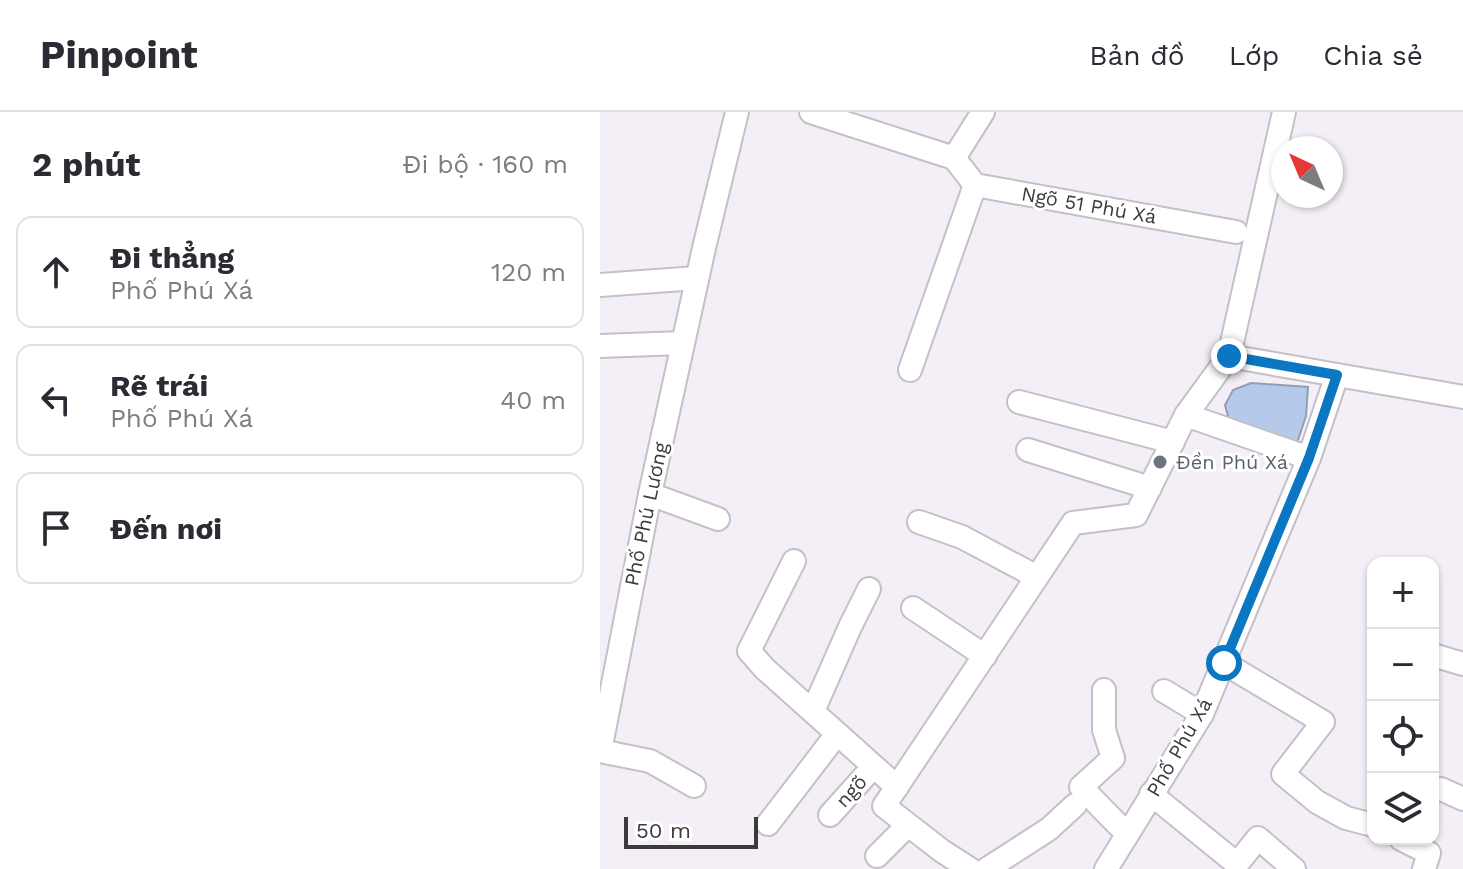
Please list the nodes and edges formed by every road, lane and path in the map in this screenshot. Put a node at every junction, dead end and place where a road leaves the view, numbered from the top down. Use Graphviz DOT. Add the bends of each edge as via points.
graph roads {
  1 [pos="737,112"];
  2 [pos="811,112"];
  3 [pos="983,112"];
  4 [pos="1284,112"];
  5 [pos="954,158"];
  6 [pos="975,185"];
  7 [pos="1236,232"];
  8 [pos="697,278"];
  9 [pos="600,285"];
  10 [pos="683,343"];
  11 [pos="600,346"];
  12 [pos="1229,356"];
  13 [pos="910,370"];
  14 [pos="1337,375"];
  15 [pos="1463,397"];
  16 [pos="1019,402"];
  17 [pos="1186,415"];
  18 [pos="1173,442"];
  19 [pos="1028,450"];
  20 [pos="1309,458"];
  21 [pos="1150,488"];
  22 [pos="650,494"];
  23 [pos="718,519"];
  24 [pos="919,522"];
  25 [pos="794,561"];
  26 [pos="1037,577"];
  27 [pos="869,589"];
  28 [pos="913,608"];
  29 [pos="985,656"];
  30 [pos="1439,657"];
  31 [pos="1224,663"];
  32 [pos="1463,664"];
  33 [pos="1104,690"];
  34 [pos="1164,691"];
  35 [pos="813,711"];
  36 [pos="1202,714"];
  37 [pos="837,734"];
  38 [pos="600,751"];
  39 [pos="873,767"];
  40 [pos="694,786"];
  41 [pos="897,787"];
  42 [pos="1441,789"];
  43 [pos="1151,794"];
  44 [pos="1463,799"];
  45 [pos="1075,805"];
  46 [pos="830,815"];
  47 [pos="1367,823"];
  48 [pos="768,824"];
  49 [pos="908,825"];
  50 [pos="1127,834"];
  51 [pos="1413,845"];
  52 [pos="877,856"];
  53 [pos="970,869"];
  54 [pos="987,869"];
  55 [pos="1106,869"];
  56 [pos="1294,869"];
  57 [pos="1424,869"];
  1 -- 8 [label="street"];
  2 -- 5 [label="street"];
  3 -- 5 [label="street"];
  4 -- 12 [label="street"];
  5 -- 6 [label="street"];
  6 -- 7 [label="street, Ngõ 51 Phú Xá"];
  6 -- 13 [label="street"];
  8 -- 9 [label="street"];
  8 -- 10 [label="street, Phố Phú Lương"];
  10 -- 11 [label="street"];
  10 -- 22 [label="street, Phố Phú Lương"];
  12 -- 14 [label="street"];
  12 -- 17 [label="street"];
  14 -- 15 [label="street"];
  14 -- 20 [label="street, Phố Phú Xá"];
  16 -- 18 [label="street"];
  17 -- 18 [label="street"];
  17 -- 20 [label="street"];
  18 -- 21 [label="street"];
  19 -- 21 [label="street"];
  20 -- 31 [label="street, Phố Phú Xá"];
  21 -- 26 [label="street" via="1136,515 1073,523"];
  22 -- 23 [label="street"];
  22 -- 38 [label="street, Phố Phú Lương"];
  24 -- 26 [label="street" via="962,537"];
  25 -- 35 [label="street" via="749,651"];
  26 -- 29 [label="street"];
  27 -- 35 [label="street"];
  28 -- 29 [label="street"];
  29 -- 41 [label="street"];
  30 -- 32 [label="street"];
  31 -- 36 [label="street, Phố Phú Xá"];
  31 -- 47 [label="street" via="1323,722 1283,774 1317,802"];
  33 -- 50 [label="street" via="1104,730 1113,758 1081,787"];
  34 -- 36 [label="street"];
  35 -- 37 [label="street"];
  36 -- 43 [label="street, Phố Phú Xá"];
  37 -- 39 [label="street"];
  37 -- 48 [label="street"];
  38 -- 40 [label="street" via="650,761"];
  39 -- 41 [label="street"];
  39 -- 46 [label="street, ngõ"];
  41 -- 49 [label="street" via="884,806"];
  42 -- 44 [label="street"];
  43 -- 50 [label="street, Phố Phú Xá"];
  43 -- 56 [label="street" via="1237,864 1258,838"];
  45 -- 54 [label="street" via="1049,829"];
  49 -- 52 [label="street"];
  49 -- 53 [label="street"];
  50 -- 55 [label="street, Phố Phú Xá"];
  51 -- 57 [label="street" via="1429,853"];
}
